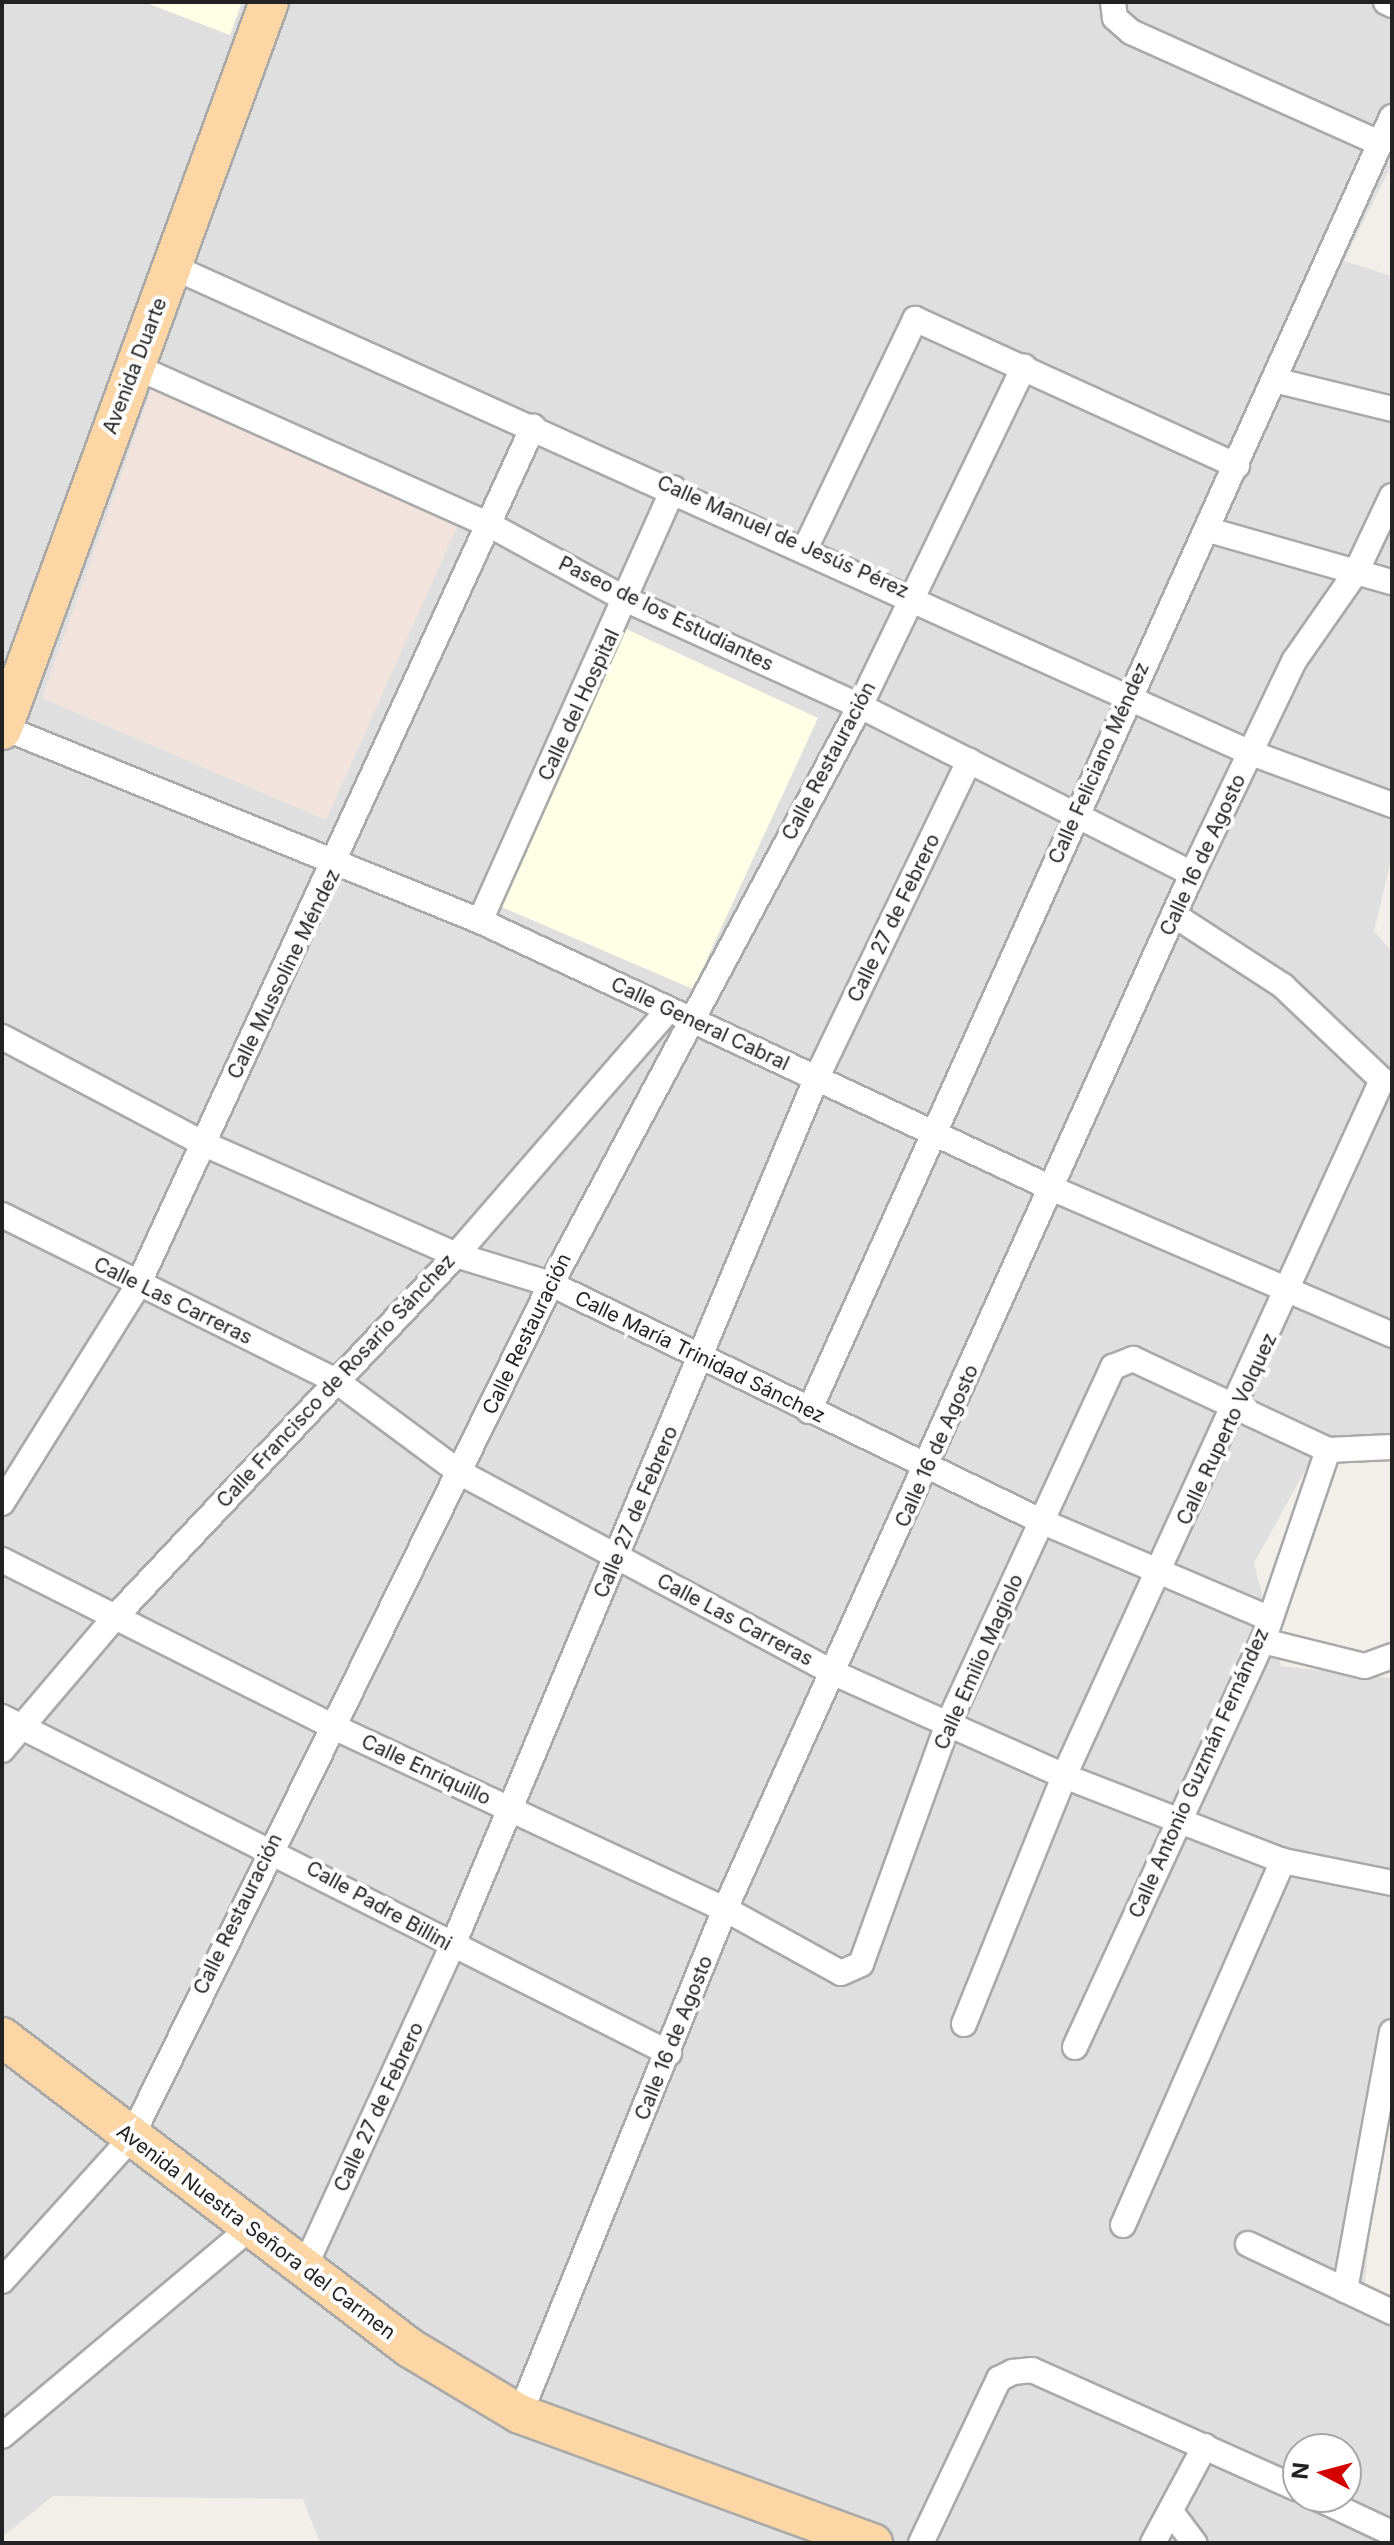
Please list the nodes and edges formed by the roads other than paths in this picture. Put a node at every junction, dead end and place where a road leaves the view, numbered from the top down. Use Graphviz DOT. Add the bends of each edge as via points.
graph roads {
  1 [pos="269,2"];
  2 [pos="1113,2"];
  3 [pos="1386,2"];
  4 [pos="1392,5"];
  5 [pos="1392,117"];
  6 [pos="1379,143"];
  7 [pos="173,267"];
  8 [pos="134,366"];
  9 [pos="1024,366"];
  10 [pos="1274,380"];
  11 [pos="1392,409"];
  12 [pos="533,427"];
  13 [pos="1237,466"];
  14 [pos="674,488"];
  15 [pos="1392,496"];
  16 [pos="490,525"];
  17 [pos="1209,530"];
  18 [pos="806,547"];
  19 [pos="1356,572"];
  20 [pos="1392,582"];
  21 [pos="911,594"];
  22 [pos="627,600"];
  23 [pos="1128,692"];
  24 [pos="860,706"];
  25 [pos="3,727"];
  26 [pos="1251,753"];
  27 [pos="969,761"];
  28 [pos="1392,805"];
  29 [pos="1076,815"];
  30 [pos="339,862"];
  31 [pos="1192,874"];
  32 [pos="1174,915"];
  33 [pos="480,921"];
  34 [pos="678,1015"];
  35 [pos="2,1037"];
  36 [pos="817,1077"];
  37 [pos="936,1131"];
  38 [pos="200,1142"];
  39 [pos="1051,1188"];
  40 [pos="2,1215"];
  41 [pos="456,1255"];
  42 [pos="551,1284"];
  43 [pos="138,1285"];
  44 [pos="1293,1287"];
  45 [pos="1392,1335"];
  46 [pos="699,1358"];
  47 [pos="335,1380"];
  48 [pos="1238,1405"];
  49 [pos="809,1411"];
  50 [pos="1392,1447"];
  51 [pos="1328,1450"];
  52 [pos="928,1468"];
  53 [pos="459,1472"];
  54 [pos="2,1503"];
  55 [pos="1043,1522"];
  56 [pos="619,1557"];
  57 [pos="2,1560"];
  58 [pos="1161,1571"];
  59 [pos="115,1617"];
  60 [pos="1266,1629"];
  61 [pos="1392,1656"];
  62 [pos="834,1673"];
  63 [pos="10,1721"];
  64 [pos="947,1726"];
  65 [pos="336,1728"];
  66 [pos="2,1750"];
  67 [pos="1064,1776"];
  68 [pos="505,1807"];
  69 [pos="1179,1821"];
  70 [pos="269,1846"];
  71 [pos="1283,1861"];
  72 [pos="1392,1883"];
  73 [pos="725,1909"];
  74 [pos="452,1947"];
  75 [pos="853,1971"];
  76 [pos="964,2024"];
  77 [pos="1392,2032"];
  78 [pos="2,2037"];
  79 [pos="1075,2047"];
  80 [pos="669,2053"];
  81 [pos="131,2138"];
  82 [pos="1123,2225"];
  83 [pos="249,2229"];
  84 [pos="1248,2244"];
  85 [pos="306,2264"];
  86 [pos="2,2281"];
  87 [pos="1345,2290"];
  88 [pos="1392,2312"];
  89 [pos="520,2414"];
  90 [pos="2,2436"];
  91 [pos="1205,2446"];
  92 [pos="1282,2482"];
  93 [pos="1171,2512"];
  94 [pos="1349,2513"];
  95 [pos="1392,2533"];
  96 [pos="873,2543"];
  97 [pos="921,2543"];
  98 [pos="1153,2543"];
  99 [pos="1194,2543"];
  1 -- 7 [label="main road, Avenida Duarte"];
  2 -- 6 [label="street" via="1115,18 1131,32"];
  3 -- 4 [label="street"];
  5 -- 6 [label="street, Calle Feliciano Méndez"];
  6 -- 10 [label="street, Calle Feliciano Méndez"];
  7 -- 8 [label="main road, Avenida Duarte"];
  7 -- 12 [label="street, Calle Manuel de Jesús Pérez"];
  8 -- 16 [label="street, Paseo de los Estudiantes"];
  8 -- 25 [label="main road, Avenida Duarte"];
  9 -- 13 [label="street"];
  9 -- 18 [label="street" via="915,319"];
  9 -- 21 [label="street, Calle Restauración"];
  10 -- 11 [label="street"];
  10 -- 13 [label="street, Calle Feliciano Méndez"];
  12 -- 14 [label="street, Calle Manuel de Jesús Pérez"];
  12 -- 16 [label="street, Calle Mussoline Méndez"];
  13 -- 17 [label="street, Calle Feliciano Méndez"];
  14 -- 18 [label="street, Calle Manuel de Jesús Pérez"];
  14 -- 22 [label="street, Calle del Hospital"];
  15 -- 19 [label="street, Calle 16 de Agosto"];
  16 -- 22 [label="street, Paseo de los Estudiantes"];
  16 -- 30 [label="street, Calle Mussoline Méndez"];
  17 -- 19 [label="street"];
  17 -- 23 [label="street, Calle Feliciano Méndez"];
  18 -- 21 [label="street, Calle Manuel de Jesús Pérez"];
  19 -- 20 [label="street"];
  19 -- 26 [label="street, Calle 16 de Agosto" via="1294,661"];
  21 -- 23 [label="street, Calle Manuel de Jesús Pérez"];
  21 -- 24 [label="street, Calle Restauración"];
  22 -- 24 [label="street, Paseo de los Estudiantes"];
  22 -- 33 [label="street, Calle del Hospital"];
  23 -- 26 [label="street, Calle Manuel de Jesús Pérez"];
  23 -- 29 [label="street, Calle Feliciano Méndez"];
  24 -- 27 [label="street, Paseo de los Estudiantes"];
  24 -- 34 [label="street, Calle Restauración"];
  25 -- 30 [label="street, Calle General Cabral"];
  26 -- 28 [label="street, Calle Manuel de Jesús Pérez"];
  26 -- 31 [label="street, Calle 16 de Agosto"];
  27 -- 29 [label="street, Paseo de los Estudiantes"];
  27 -- 36 [label="street, Calle 27 de Febrero"];
  29 -- 31 [label="street, Paseo de los Estudiantes"];
  29 -- 37 [label="street, Calle Feliciano Méndez"];
  30 -- 33 [label="street, Calle General Cabral"];
  30 -- 38 [label="street, Calle Mussoline Méndez"];
  31 -- 32 [label="street, Calle 16 de Agosto"];
  32 -- 39 [label="street, Calle 16 de Agosto"];
  32 -- 44 [label="street, Calle Ruperto Volquez" via="1283,986 1382,1080"];
  33 -- 34 [label="street, Calle General Cabral"];
  34 -- 36 [label="street, Calle General Cabral"];
  34 -- 41 [label="street, Calle Francisco de Rosario Sánchez"];
  34 -- 42 [label="street, Calle Restauración"];
  35 -- 38 [label="street, Calle María Trinidad Sánchez"];
  36 -- 37 [label="street, Calle General Cabral"];
  36 -- 46 [label="street, Calle 27 de Febrero"];
  37 -- 39 [label="street, Calle General Cabral"];
  37 -- 49 [label="street, Calle Feliciano Méndez"];
  38 -- 41 [label="street, Calle María Trinidad Sánchez"];
  38 -- 43 [label="street, Calle Mussoline Méndez"];
  39 -- 44 [label="street, Calle General Cabral"];
  39 -- 52 [label="street, Calle 16 de Agosto"];
  40 -- 43 [label="street, Calle Las Carreras"];
  41 -- 42 [label="street, Calle María Trinidad Sánchez"];
  41 -- 47 [label="street, Calle Francisco de Rosario Sánchez"];
  42 -- 46 [label="street, Calle María Trinidad Sánchez"];
  42 -- 53 [label="street, Calle Restauración"];
  43 -- 47 [label="street, Calle Las Carreras"];
  43 -- 54 [label="street, Calle Mussoline Méndez"];
  44 -- 45 [label="street, Calle General Cabral"];
  44 -- 48 [label="street, Calle Ruperto Volquez"];
  46 -- 49 [label="street, Calle María Trinidad Sánchez"];
  46 -- 56 [label="street, Calle 27 de Febrero"];
  47 -- 53 [label="street, Calle Las Carreras"];
  47 -- 59 [label="street, Calle Francisco de Rosario Sánchez"];
  48 -- 51 [label="street"];
  48 -- 55 [label="street, Calle Emilio Magiolo" via="1121,1360"];
  48 -- 58 [label="street, Calle Ruperto Volquez"];
  49 -- 52 [label="street, Calle María Trinidad Sánchez"];
  50 -- 51 [label="street"];
  51 -- 60 [label="street, Calle Antonio Guzmán Fernández"];
  52 -- 55 [label="street, Calle María Trinidad Sánchez"];
  52 -- 62 [label="street, Calle 16 de Agosto"];
  53 -- 56 [label="street, Calle Las Carreras"];
  53 -- 65 [label="street, Calle Restauración"];
  55 -- 58 [label="street, Calle María Trinidad Sánchez"];
  55 -- 64 [label="street, Calle Emilio Magiolo"];
  56 -- 62 [label="street, Calle Las Carreras"];
  56 -- 68 [label="street, Calle 27 de Febrero"];
  57 -- 59 [label="street, Calle Enriquillo"];
  58 -- 60 [label="street, Calle María Trinidad Sánchez"];
  58 -- 67 [label="street, Calle Ruperto Volquez"];
  59 -- 63 [label="street, Calle Francisco de Rosario Sánchez"];
  59 -- 65 [label="street, Calle Enriquillo"];
  60 -- 61 [label="street, Calle María Trinidad Sánchez" via="1365,1666"];
  60 -- 69 [label="street, Calle Antonio Guzmán Fernández"];
  62 -- 64 [label="street, Calle Las Carreras"];
  62 -- 73 [label="street, Calle 16 de Agosto"];
  63 -- 66 [label="street, Calle Francisco de Rosario Sánchez"];
  63 -- 70 [label="street, Calle Padre Billini"];
  64 -- 67 [label="street, Calle Las Carreras"];
  64 -- 75 [label="street, Calle Emilio Magiolo"];
  65 -- 68 [label="street, Calle Enriquillo"];
  65 -- 70 [label="street, Calle Restauración"];
  67 -- 69 [label="street, Calle Las Carreras"];
  67 -- 76 [label="street, Calle Ruperto Volquez"];
  68 -- 73 [label="street, Calle Enriquillo"];
  68 -- 74 [label="street, Calle 27 de Febrero"];
  69 -- 71 [label="street, Calle Las Carreras"];
  69 -- 79 [label="street, Calle Antonio Guzmán Fernández"];
  70 -- 74 [label="street, Calle Padre Billini"];
  70 -- 81 [label="street, Calle Restauración"];
  71 -- 72 [label="street, Calle Las Carreras"];
  71 -- 82 [label="street"];
  73 -- 75 [label="street, Calle Enriquillo" via="841,1973"];
  73 -- 80 [label="street, Calle 16 de Agosto"];
  74 -- 80 [label="street, Calle Padre Billini"];
  74 -- 85 [label="street, Calle 27 de Febrero"];
  77 -- 87 [label="street"];
  78 -- 81 [label="main road, Avenida Nuestra Señora del Carmen"];
  80 -- 89 [label="street, Calle 16 de Agosto"];
  81 -- 83 [label="main road, Avenida Nuestra Señora del Carmen"];
  81 -- 86 [label="street, Calle Restauración"];
  83 -- 85 [label="main road, Avenida Nuestra Señora del Carmen"];
  83 -- 90 [label="street"];
  84 -- 87 [label="street"];
  85 -- 89 [label="main road, Avenida Nuestra Señora del Carmen" via="410,2348"];
  87 -- 88 [label="street"];
  89 -- 96 [label="main road, Avenida Nuestra Señora del Carmen"];
  91 -- 92 [label="street"];
  91 -- 93 [label="street"];
  91 -- 97 [label="street" via="1032,2370 1013,2372 999,2379"];
  93 -- 98 [label="street"];
  93 -- 99 [label="street"];
  94 -- 95 [label="street"];
}
